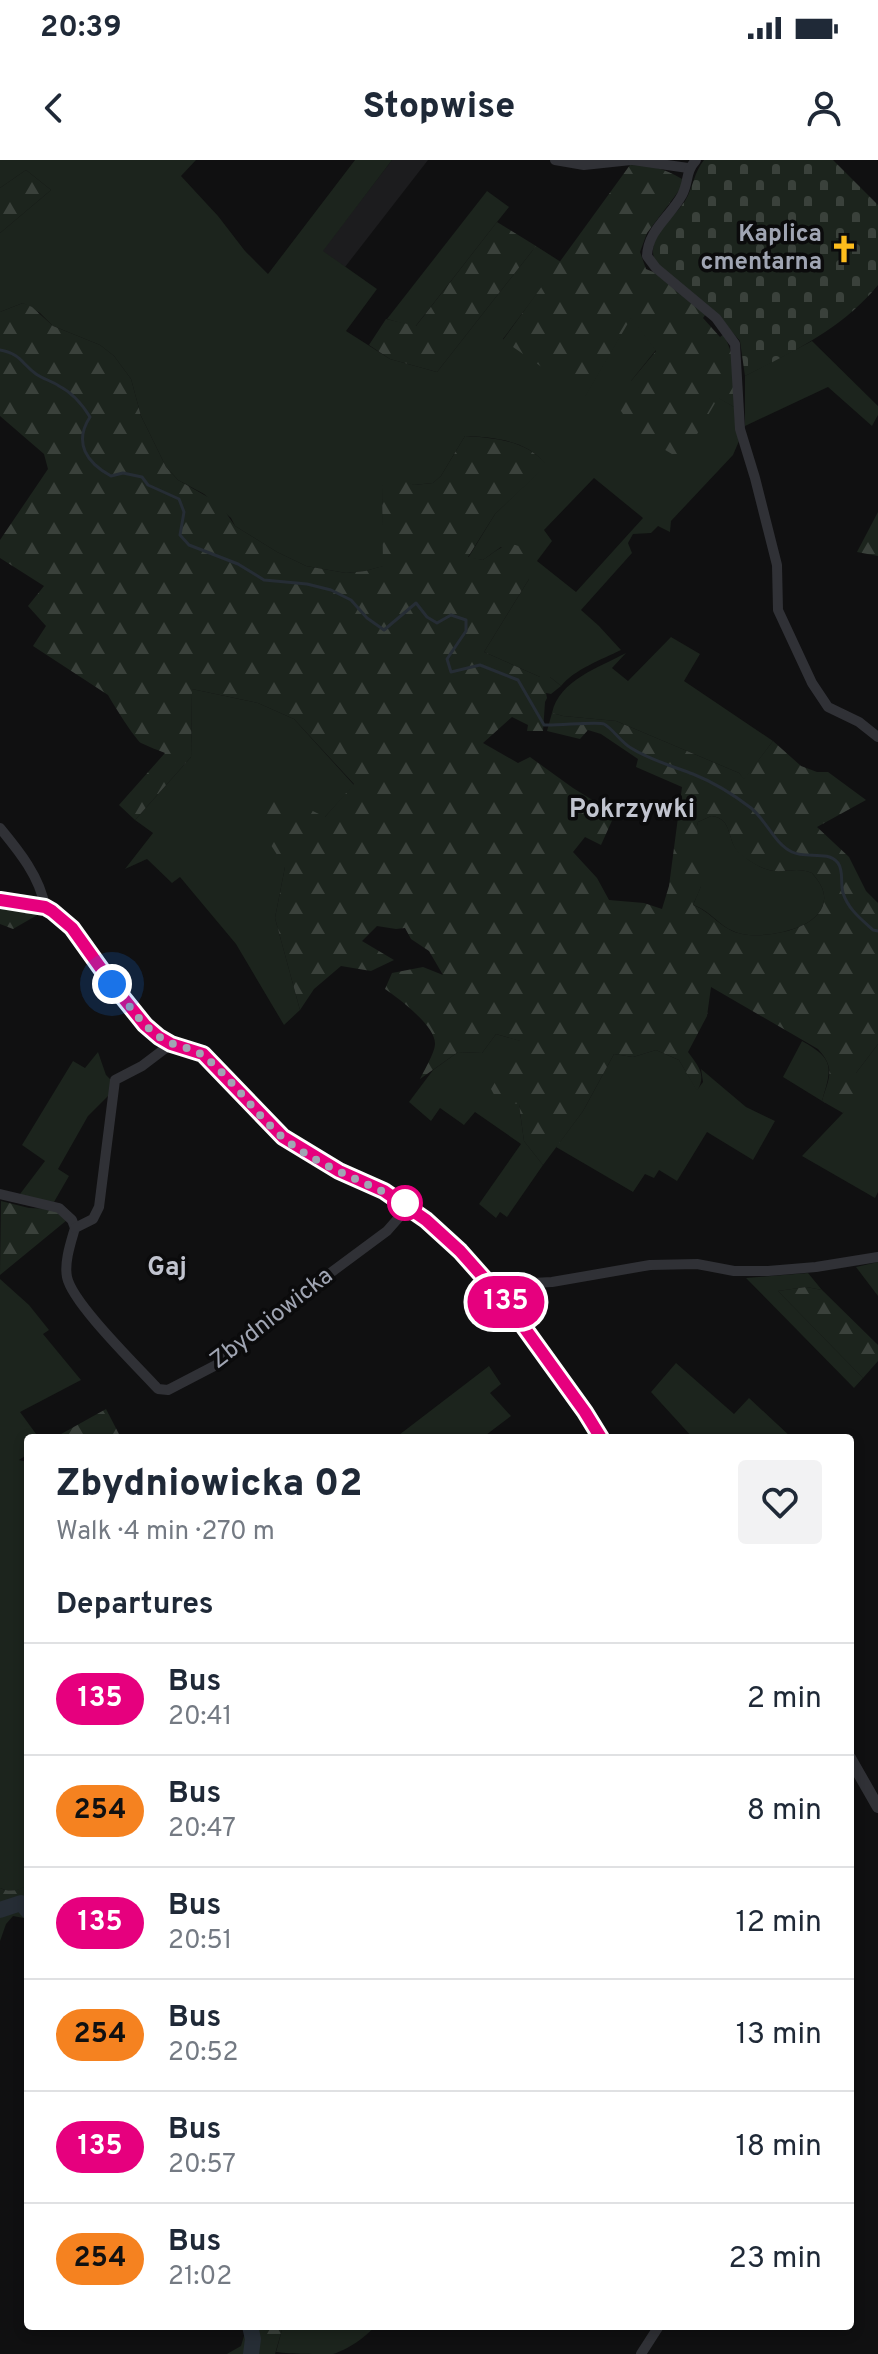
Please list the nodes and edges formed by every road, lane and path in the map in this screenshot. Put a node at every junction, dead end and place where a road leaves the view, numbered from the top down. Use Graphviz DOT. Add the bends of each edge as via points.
graph roads {
  1 [pos="555,160"];
  2 [pos="632,160"];
  3 [pos="692,164"];
  4 [pos="878,737"];
  5 [pos="0,828"];
  6 [pos="0,900"];
  7 [pos="45,907"];
  8 [pos="171,1044"];
  9 [pos="0,1194"];
  10 [pos="409,1206"];
  11 [pos="75,1228"];
  12 [pos="878,1257"];
  13 [pos="491,1285"];
  14 [pos="598,1434"];
  15 [pos="854,1765"];
  16 [pos="878,1807"];
  17 [pos="656,2330"];
  18 [pos="641,2354"];
  1 -- 2 [label="street" via="584,165"];
  2 -- 3 [label="street"];
  3 -- 4 [label="street" via="681,197 647,244 647,256 716,318 735,344 740,429 777,565 778,610 828,707"];
  5 -- 7 [label="street" via="34,876"];
  6 -- 7 [label="street"];
  7 -- 8 [label="street" via="72,928 145,1025"];
  8 -- 10 [label="street" via="203,1054 283,1137"];
  8 -- 11 [label="street" via="115,1080 99,1207 93,1219"];
  9 -- 11 [label="street" via="59,1208"];
  10 -- 11 [label="street, Zbydniowicka" via="387,1231 267,1320 218,1364 168,1390 158,1389 93,1317 67,1279"];
  10 -- 13 [label="street"];
  12 -- 13 [label="street" via="768,1271 679,1263 552,1282"];
  13 -- 14 [label="street"];
  15 -- 16 [label="street"];
  17 -- 18 [label="street"];
}
